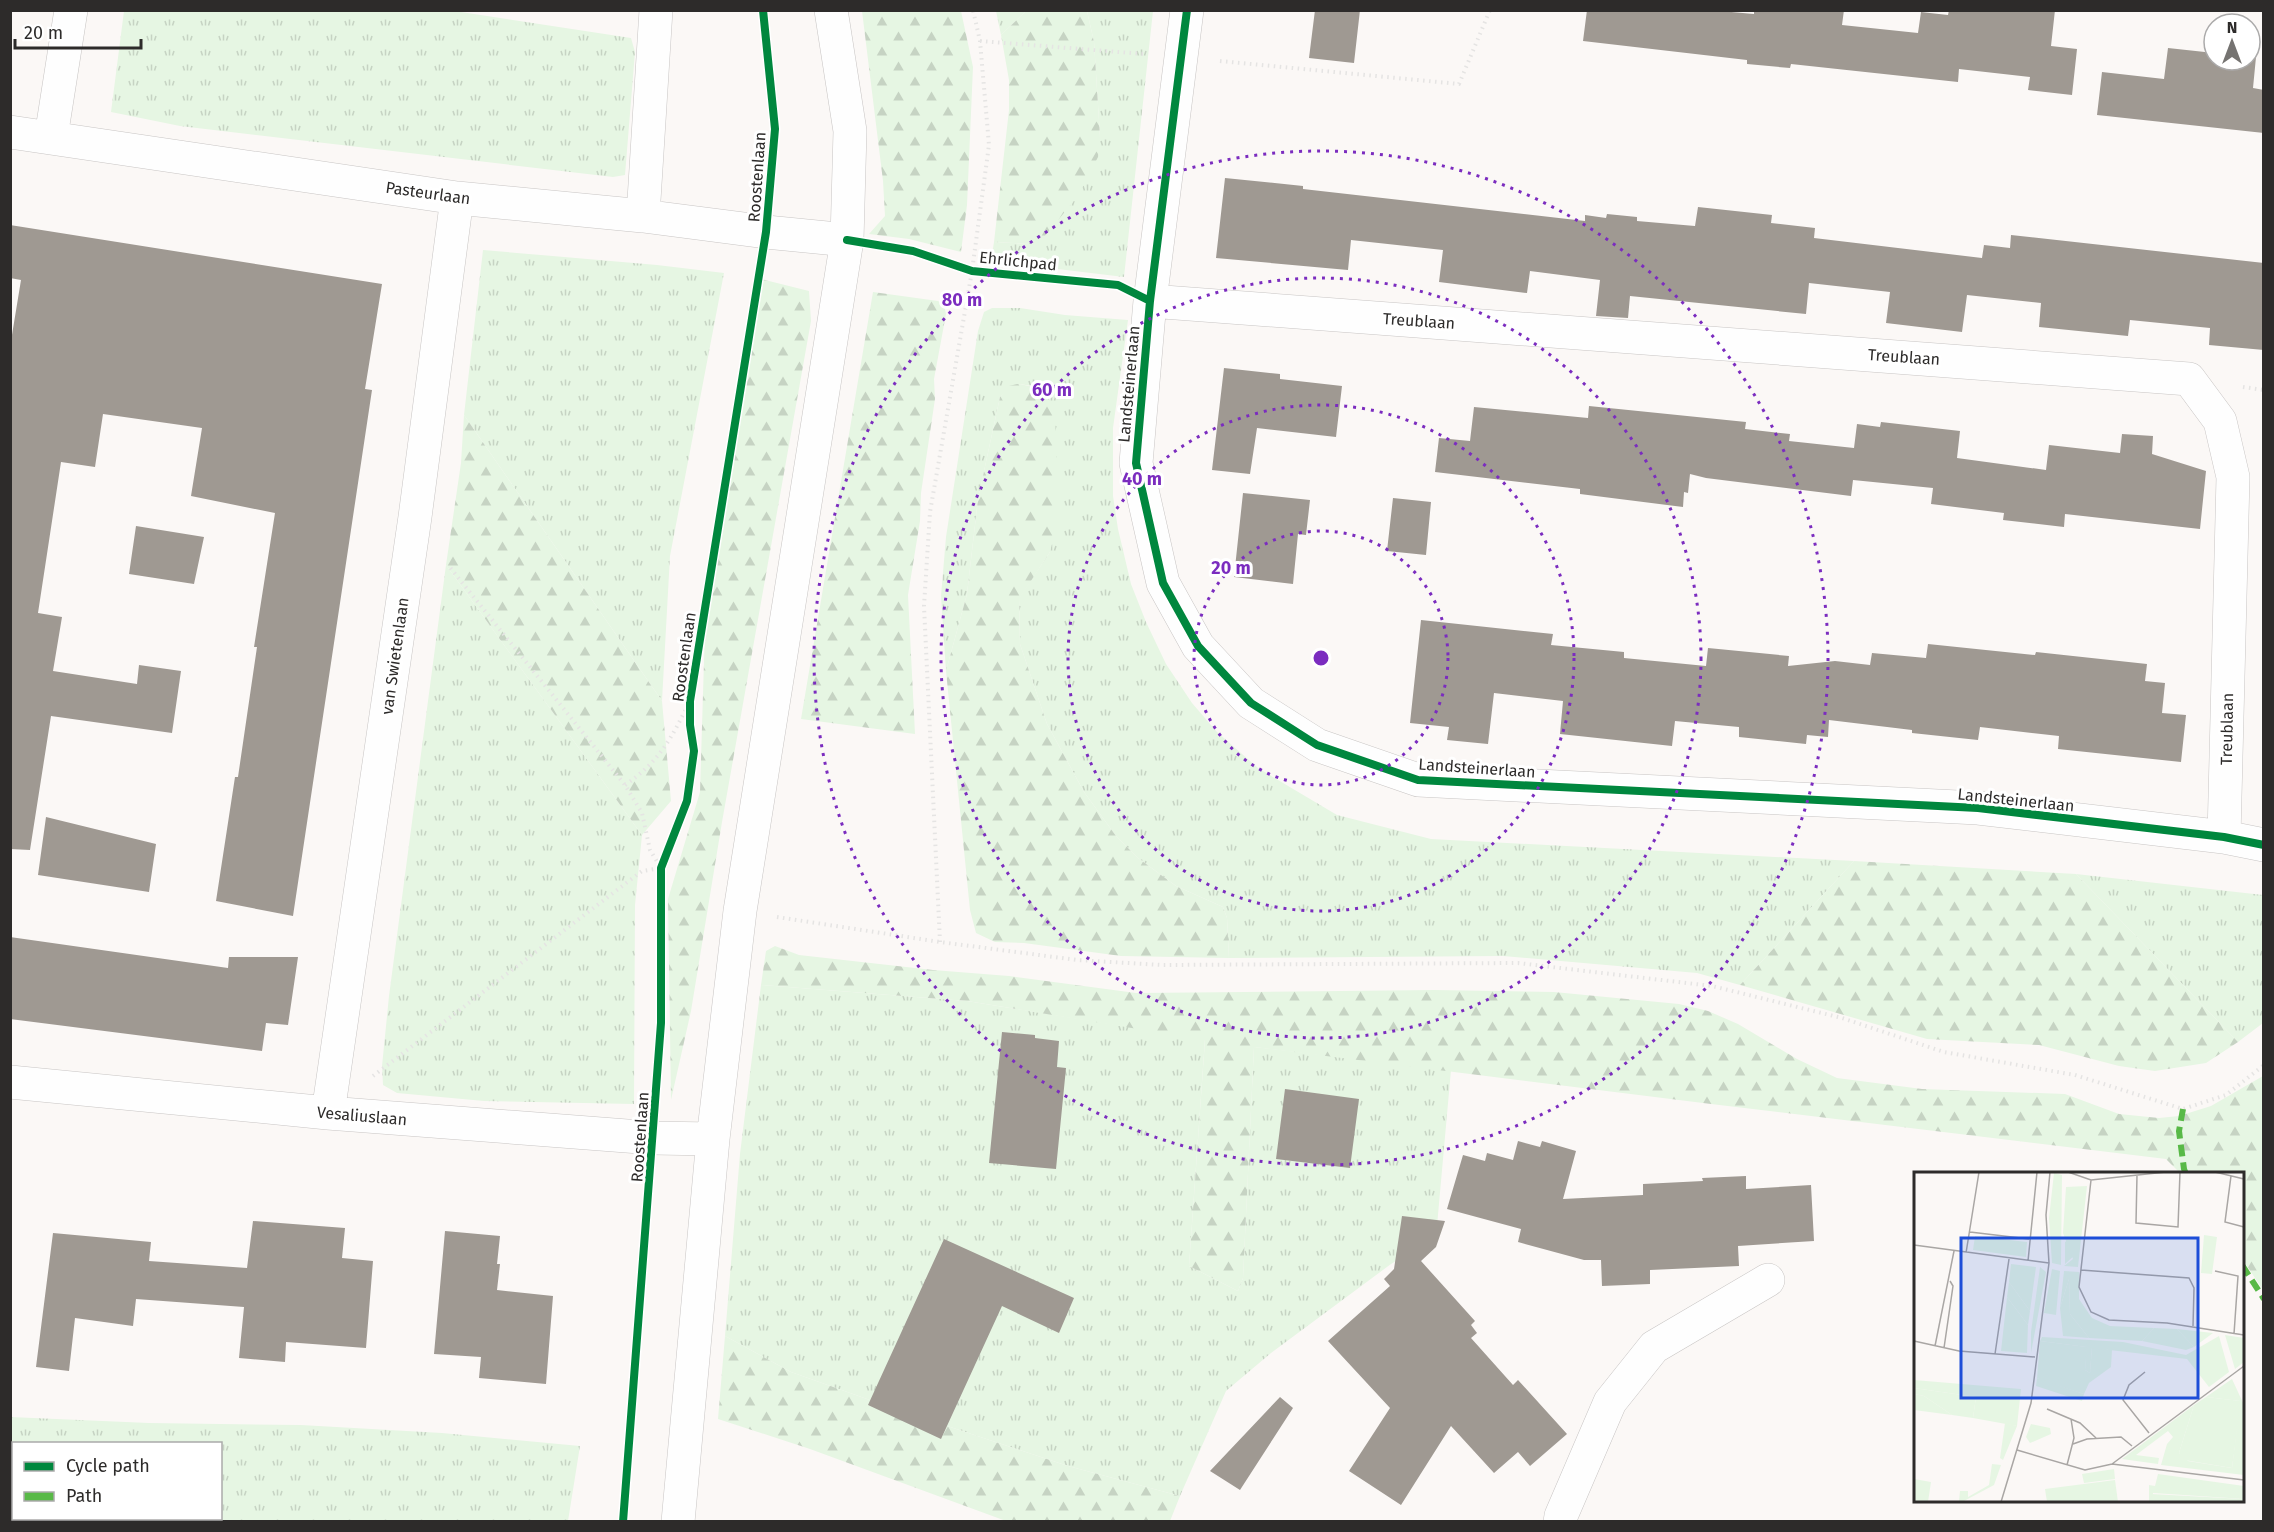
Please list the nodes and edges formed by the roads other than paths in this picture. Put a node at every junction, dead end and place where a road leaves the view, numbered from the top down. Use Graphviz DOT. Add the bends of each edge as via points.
graph roads {
  1 [pos="71,10"];
  2 [pos="656,10"];
  3 [pos="831,10"];
  4 [pos="1187,10"];
  5 [pos="10,132"];
  6 [pos="51,137"];
  7 [pos="458,198"];
  8 [pos="643,216"];
  9 [pos="847,240"];
  10 [pos="1150,301"];
  11 [pos="2224,837"];
  12 [pos="2264,845"];
  13 [pos="10,1082"];
  14 [pos="328,1113"];
  15 [pos="713,1139"];
  16 [pos="1768,1280"];
  17 [pos="678,1521"];
  18 [pos="1560,1521"];
  1 -- 6 [label="street"];
  2 -- 8 [label="street"];
  3 -- 9 [label="street" via="850,131"];
  4 -- 10 [label="street, Landsteinerlaan"];
  5 -- 6 [label="street, Pasteurlaan"];
  6 -- 7 [label="street, Pasteurlaan"];
  7 -- 8 [label="street, Pasteurlaan"];
  7 -- 14 [label="street, van Swietenlaan"];
  8 -- 9 [label="street, Pasteurlaan"];
  9 -- 15 [label="street" via="740,911"];
  10 -- 11 [label="street, Landsteinerlaan" via="1136,463 1163,583 1198,646 1251,703 1317,745 1418,780 1978,808"];
  10 -- 11 [label="street, Treublaan" via="2189,379 2220,421 2233,477"];
  11 -- 12 [label="street, Landsteinerlaan"];
  13 -- 14 [label="street, Vesaliuslaan"];
  14 -- 15 [label="street, Vesaliuslaan"];
  15 -- 17 [label="street"];
  16 -- 18 [label="street" via="1654,1347 1610,1402"];
}
